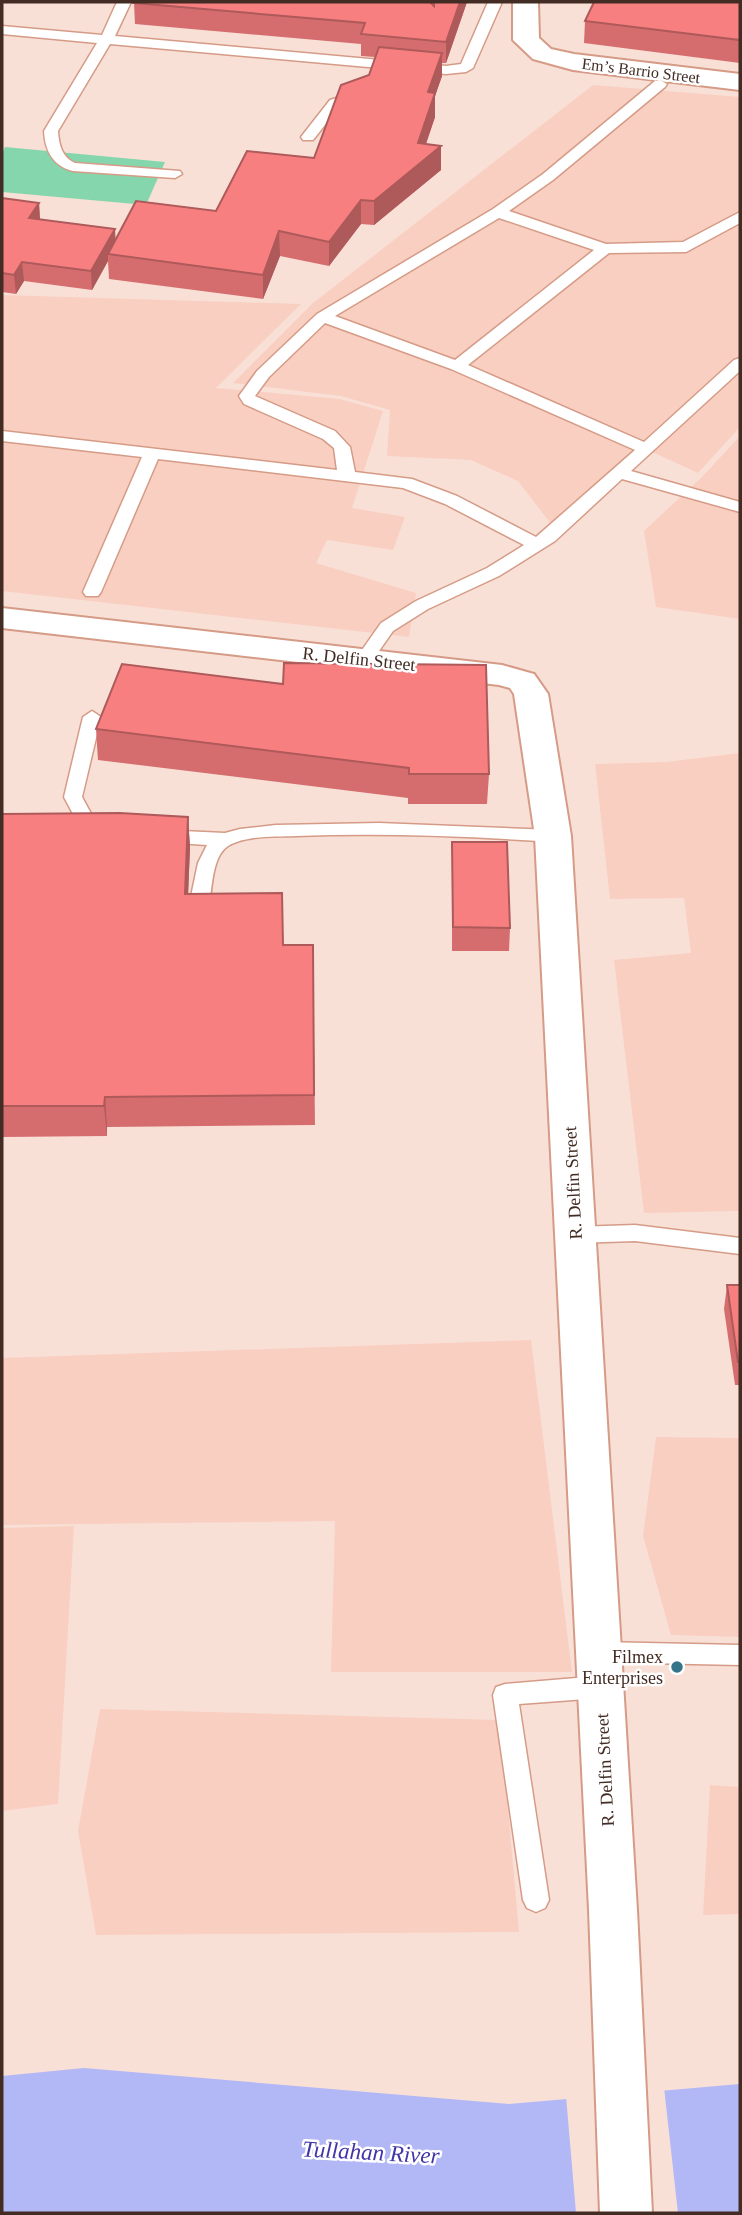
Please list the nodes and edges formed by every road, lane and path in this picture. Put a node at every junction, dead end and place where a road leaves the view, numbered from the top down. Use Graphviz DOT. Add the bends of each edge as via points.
graph roads {
  1 [pos="124,2"];
  2 [pos="495,2"];
  3 [pos="526,2"];
  4 [pos="2,30"];
  5 [pos="107,38"];
  6 [pos="372,62"];
  7 [pos="740,82"];
  8 [pos="660,84"];
  9 [pos="308,136"];
  10 [pos="175,174"];
  11 [pos="498,212"];
  12 [pos="740,217"];
  13 [pos="605,249"];
  14 [pos="323,317"];
  15 [pos="740,363"];
  16 [pos="457,366"];
  17 [pos="2,436"];
  18 [pos="646,449"];
  19 [pos="152,454"];
  20 [pos="619,473"];
  21 [pos="347,477"];
  22 [pos="740,508"];
  23 [pos="536,544"];
  24 [pos="92,592"];
  25 [pos="2,618"];
  26 [pos="364,660"];
  27 [pos="92,717"];
  28 [pos="553,836"];
  29 [pos="222,839"];
  30 [pos="199,906"];
  31 [pos="575,1235"];
  32 [pos="740,1246"];
  33 [pos="740,1655"];
  34 [pos="599,1669"];
  35 [pos="536,1900"];
  36 [pos="626,2213"];
  1 -- 5 [label="lane"];
  2 -- 6 [label="lane" via="466,68"];
  3 -- 7 [label="street, Em’s Barrio Street" via="526,40 542,54 573,62"];
  4 -- 5 [label="lane"];
  5 -- 6 [label="lane"];
  5 -- 10 [label="lane" via="51,131 52,146 63,163 73,167"];
  6 -- 9 [label="lane" via="363,93 335,103"];
  8 -- 11 [label="lane" via="548,177"];
  11 -- 13 [label="lane"];
  11 -- 14 [label="lane"];
  12 -- 13 [label="lane" via="686,247"];
  13 -- 16 [label="lane"];
  14 -- 16 [label="lane"];
  14 -- 21 [label="lane" via="263,374 247,396 256,405 329,435 342,447"];
  15 -- 18 [label="lane"];
  16 -- 18 [label="lane"];
  17 -- 19 [label="lane"];
  18 -- 20 [label="lane"];
  19 -- 21 [label="lane"];
  19 -- 24 [label="lane"];
  20 -- 22 [label="lane"];
  20 -- 23 [label="lane"];
  21 -- 23 [label="lane" via="406,483 451,500"];
  23 -- 26 [label="lane" via="493,572 387,627"];
  25 -- 26 [label="street, R. Delfin Street"];
  26 -- 28 [label="street, R. Delfin Street" via="522,681 531,694"];
  27 -- 29 [label="lane" via="73,797 87,822 132,835"];
  28 -- 29 [label="lane" via="282,829"];
  28 -- 31 [label="street, R. Delfin Street"];
  29 -- 30 [label="lane" via="211,851"];
  31 -- 32 [label="lane" via="635,1233"];
  31 -- 34 [label="street, R. Delfin Street"];
  33 -- 34 [label="lane"];
  34 -- 35 [label="lane" via="505,1695"];
  34 -- 36 [label="street, R. Delfin Street"];
}
